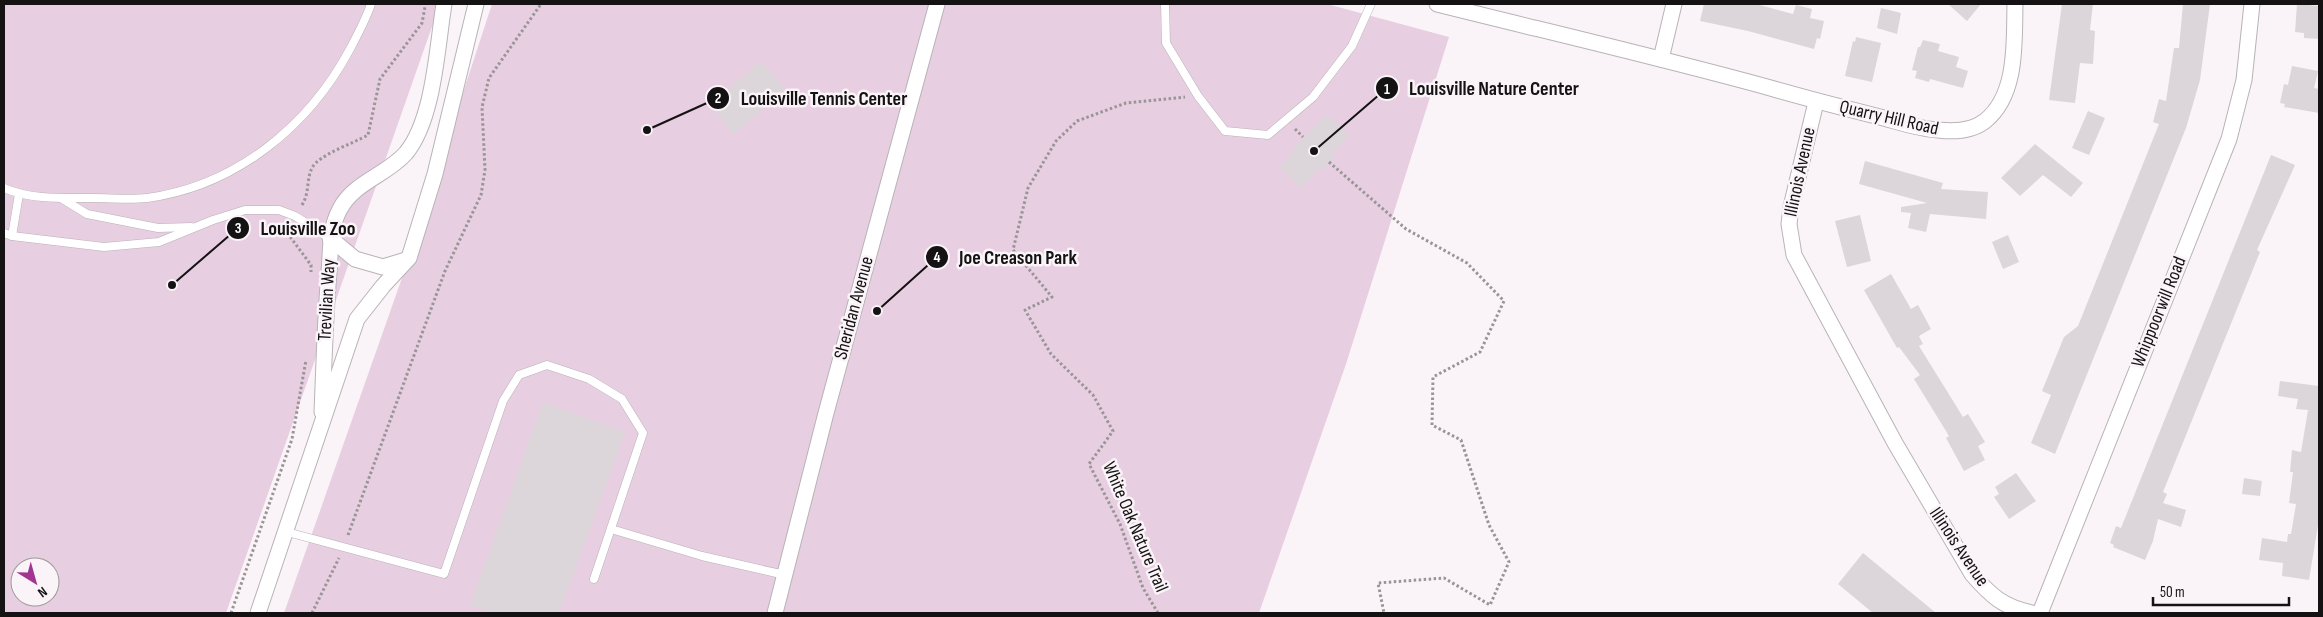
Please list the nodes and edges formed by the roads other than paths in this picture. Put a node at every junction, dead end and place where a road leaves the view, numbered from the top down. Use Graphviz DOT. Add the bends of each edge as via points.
graph roads {
  1 [pos="371,4"];
  2 [pos="444,4"];
  3 [pos="476,4"];
  4 [pos="937,4"];
  5 [pos="1165,4"];
  6 [pos="1371,4"];
  7 [pos="1437,4"];
  8 [pos="1674,4"];
  9 [pos="2016,4"];
  10 [pos="2252,4"];
  11 [pos="1661,59"];
  12 [pos="1816,102"];
  13 [pos="4,188"];
  14 [pos="19,194"];
  15 [pos="59,197"];
  16 [pos="196,227"];
  17 [pos="4,233"];
  18 [pos="12,236"];
  19 [pos="330,238"];
  20 [pos="409,258"];
  21 [pos="322,426"];
  22 [pos="611,529"];
  23 [pos="286,532"];
  24 [pos="785,576"];
  25 [pos="594,579"];
  26 [pos="258,613"];
  27 [pos="775,613"];
  28 [pos="2032,613"];
  29 [pos="2040,613"];
  1 -- 15 [label="lane" via="357,37 320,97 294,126 245,164 180,190 146,198"];
  2 -- 19 [label="street, Trevilian Way" via="427,112 418,133 406,153 349,196 340,209"];
  3 -- 20 [label="street, Trevilian Way" via="435,174"];
  4 -- 24 [label="street, Sheridan Avenue"];
  5 -- 6 [label="lane" via="1166,43 1198,96 1225,131 1268,135 1313,97 1352,46"];
  7 -- 11 [label="street, Illinois Avenue"];
  8 -- 11 [label="street"];
  9 -- 12 [label="street, Quarry Hill Road" via="2011,70 2005,93 1997,109 1972,128 1937,130"];
  10 -- 29 [label="street, Whippoorwill Road" via="2244,80 2229,139"];
  11 -- 12 [label="street, Illinois Avenue"];
  12 -- 28 [label="street, Illinois Avenue" via="1791,207 1789,224 1794,255 1895,443 1972,574 2004,604"];
  13 -- 14 [label="lane"];
  14 -- 15 [label="lane"];
  14 -- 18 [label="lane"];
  15 -- 16 [label="lane" via="87,214 158,228"];
  16 -- 18 [label="lane" via="159,242 104,247"];
  16 -- 19 [label="lane" via="245,210 280,210"];
  17 -- 18 [label="lane"];
  19 -- 20 [label="street" via="355,259 383,268"];
  19 -- 21 [label="street, Trevilian Way"];
  20 -- 21 [label="street, Trevilian Way" via="358,320"];
  21 -- 23 [label="street, Trevilian Way"];
  22 -- 23 [label="lane" via="643,433 622,399 589,378 547,365 519,375 503,401 444,574"];
  22 -- 24 [label="lane"];
  22 -- 25 [label="lane"];
  23 -- 26 [label="street, Trevilian Way"];
  24 -- 27 [label="street, Sheridan Avenue"];
}
